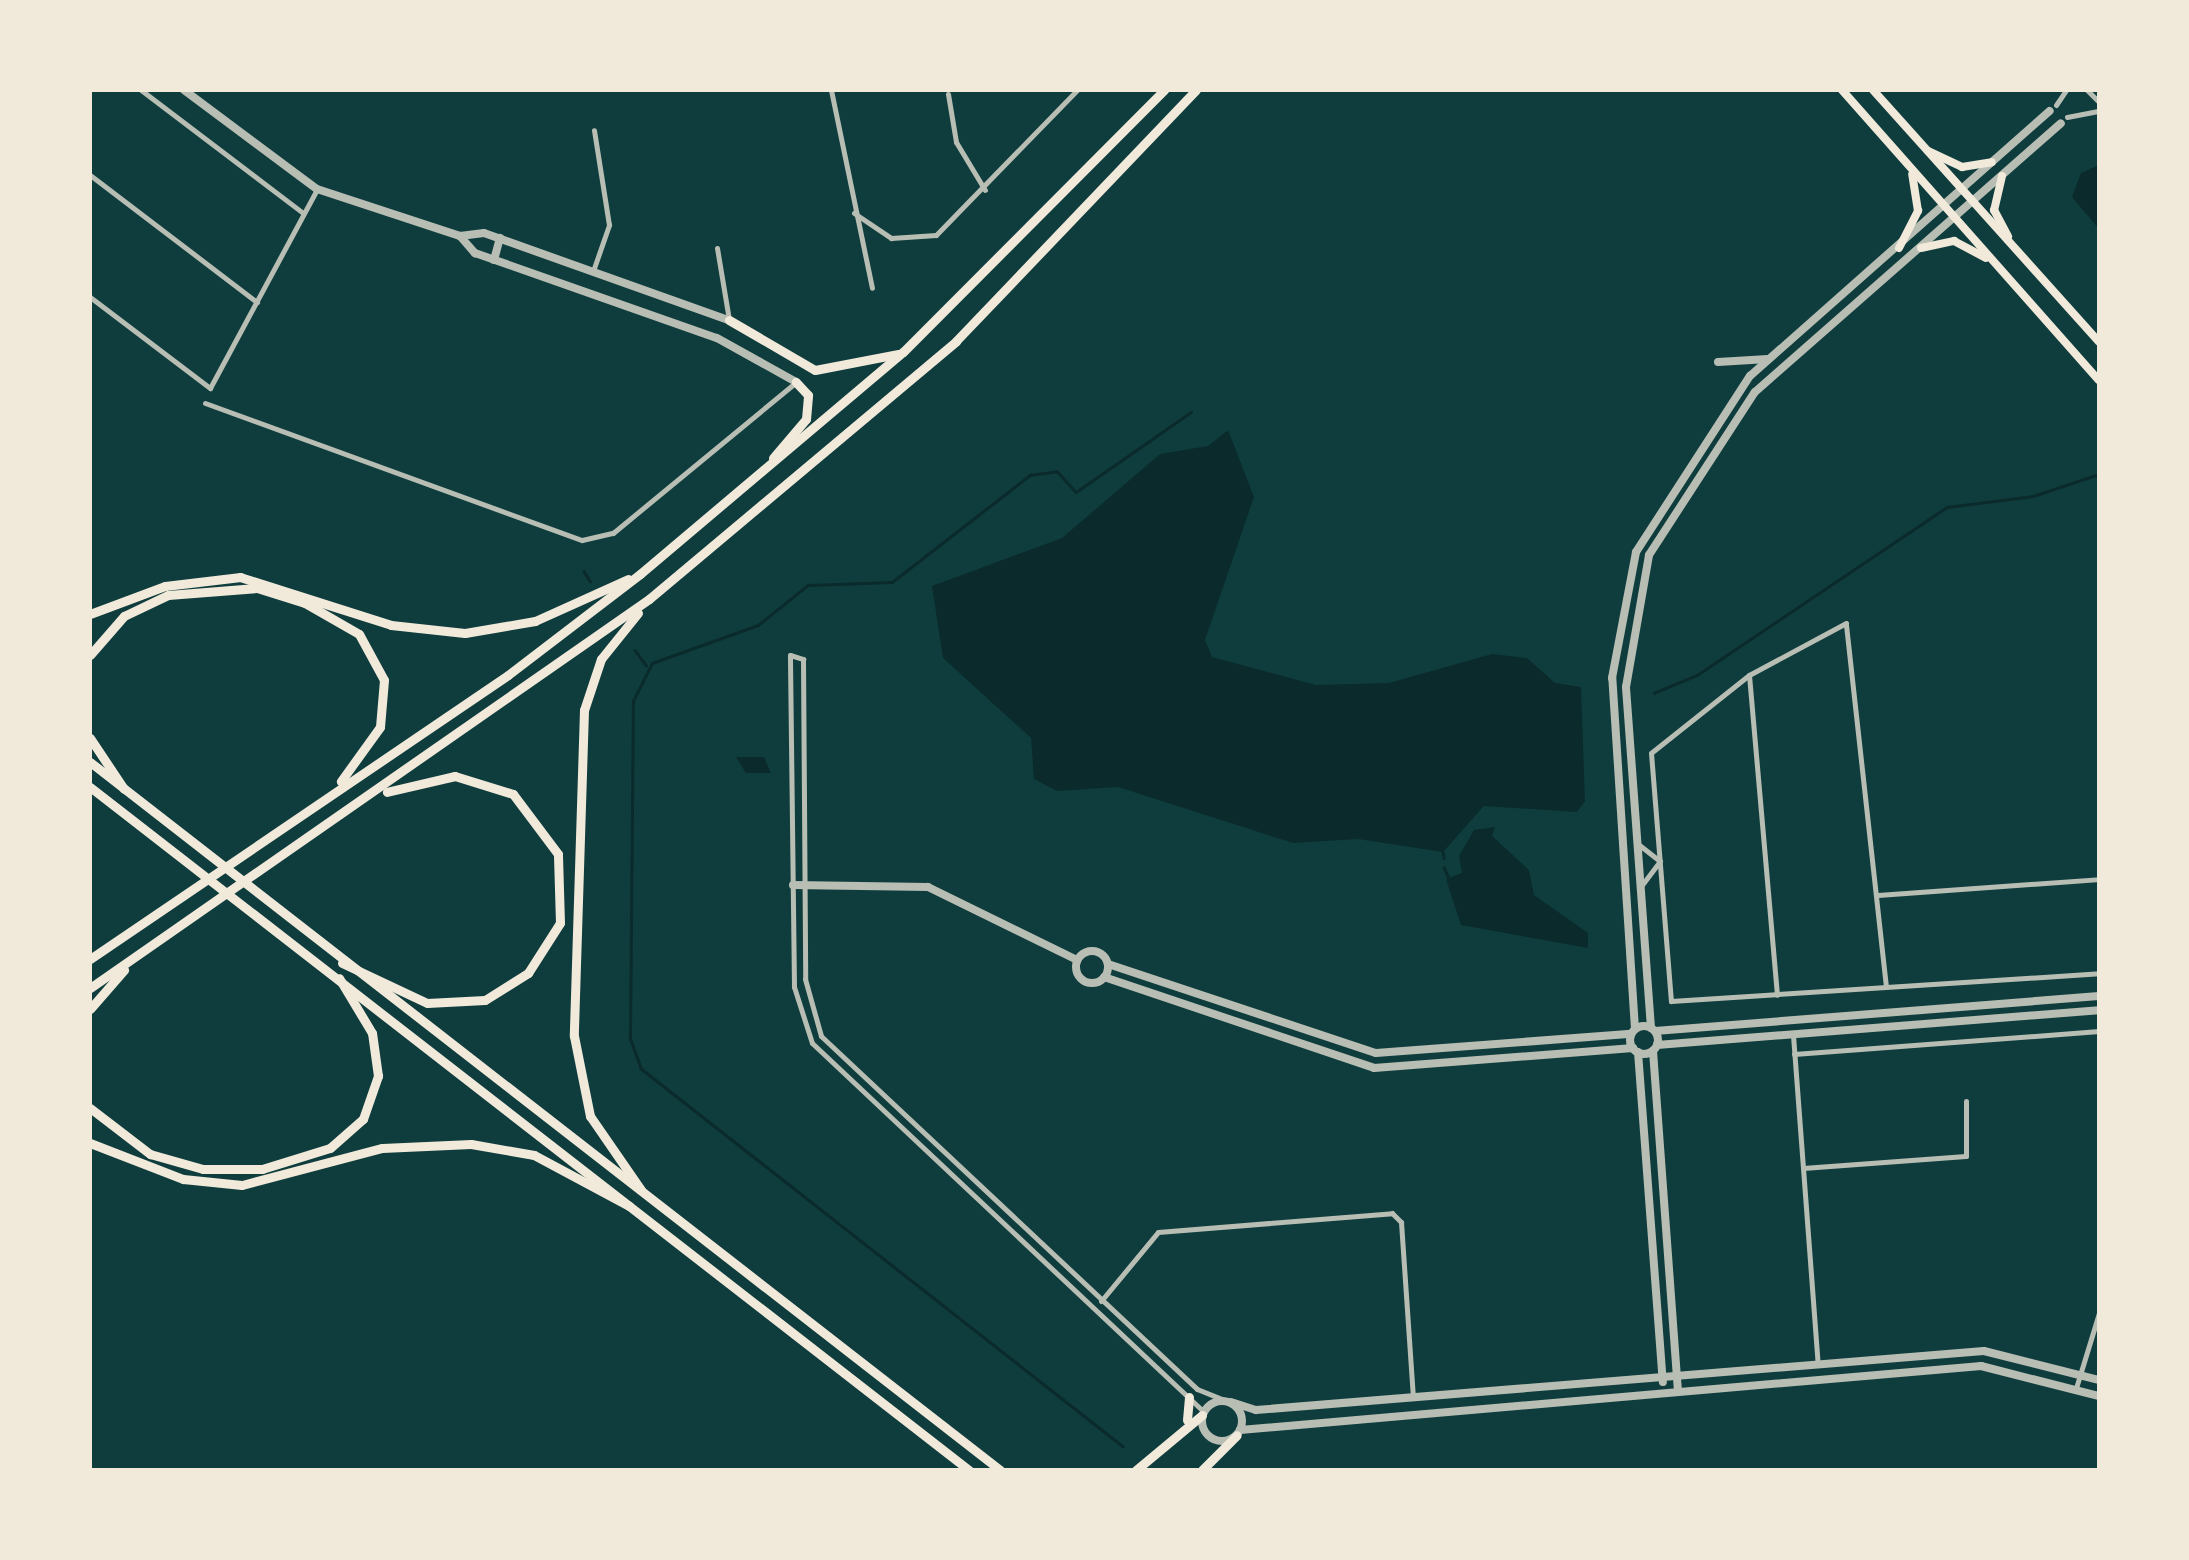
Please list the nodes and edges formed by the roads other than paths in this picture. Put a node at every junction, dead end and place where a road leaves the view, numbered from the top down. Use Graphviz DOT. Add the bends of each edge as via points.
graph roads {
  1 [pos="141,90"];
  2 [pos="184,90"];
  3 [pos="831,90"];
  4 [pos="1077,90"];
  5 [pos="1164,90"];
  6 [pos="1196,90"];
  7 [pos="1842,90"];
  8 [pos="1873,90"];
  9 [pos="2066,90"];
  10 [pos="2087,90"];
  11 [pos="948,94"];
  12 [pos="2099,102"];
  13 [pos="2053,108"];
  14 [pos="2099,111"];
  15 [pos="2064,120"];
  16 [pos="594,130"];
  17 [pos="1920,146"];
  18 [pos="1901,158"];
  19 [pos="1992,162"];
  20 [pos="90,175"];
  21 [pos="2002,176"];
  22 [pos="316,189"];
  23 [pos="984,190"];
  24 [pos="1960,190"];
  25 [pos="1972,203"];
  26 [pos="1944,204"];
  27 [pos="303,213"];
  28 [pos="854,213"];
  29 [pos="1956,217"];
  30 [pos="460,236"];
  31 [pos="500,238"];
  32 [pos="518,244"];
  33 [pos="717,248"];
  34 [pos="1899,248"];
  35 [pos="1920,248"];
  36 [pos="2017,250"];
  37 [pos="494,260"];
  38 [pos="509,264"];
  39 [pos="2002,270"];
  40 [pos="593,272"];
  41 [pos="872,288"];
  42 [pos="90,296"];
  43 [pos="256,302"];
  44 [pos="728,320"];
  45 [pos="2099,342"];
  46 [pos="903,352"];
  47 [pos="1769,359"];
  48 [pos="1718,362"];
  49 [pos="2099,380"];
  50 [pos="796,382"];
  51 [pos="205,403"];
  52 [pos="744,490"];
  53 [pos="640,574"];
  54 [pos="649,600"];
  55 [pos="90,614"];
  56 [pos="90,655"];
  57 [pos="1749,674"];
  58 [pos="90,738"];
  59 [pos="90,762"];
  60 [pos="90,787"];
  61 [pos="124,789"];
  62 [pos="325,797"];
  63 [pos="368,800"];
  64 [pos="1636,842"];
  65 [pos="1660,862"];
  66 [pos="2099,879"];
  67 [pos="792,884"];
  68 [pos="806,884"];
  69 [pos="1640,886"];
  70 [pos="1877,895"];
  71 [pos="137,957"];
  72 [pos="90,958"];
  73 [pos="1077,960"];
  74 [pos="342,963"];
  75 [pos="1108,964"];
  76 [pos="2099,973"];
  77 [pos="1104,977"];
  78 [pos="339,978"];
  79 [pos="1886,987"];
  80 [pos="90,988"];
  81 [pos="1777,995"];
  82 [pos="2099,996"];
  83 [pos="90,1009"];
  84 [pos="2099,1010"];
  85 [pos="1653,1029"];
  86 [pos="2099,1031"];
  87 [pos="1633,1032"];
  88 [pos="1792,1035"];
  89 [pos="1655,1048"];
  90 [pos="1635,1050"];
  91 [pos="1376,1053"];
  92 [pos="1794,1054"];
  93 [pos="1374,1068"];
  94 [pos="1966,1100"];
  95 [pos="90,1108"];
  96 [pos="90,1143"];
  97 [pos="938,1151"];
  98 [pos="929,1161"];
  99 [pos="1803,1168"];
  100 [pos="641,1190"];
  101 [pos="629,1206"];
  102 [pos="1090,1290"];
  103 [pos="1083,1299"];
  104 [pos="1102,1301"];
  105 [pos="2099,1313"];
  106 [pos="1818,1365"];
  107 [pos="1803,1366"];
  108 [pos="2081,1374"];
  109 [pos="1677,1377"];
  110 [pos="1663,1378"];
  111 [pos="2099,1380"];
  112 [pos="1804,1382"];
  113 [pos="2076,1388"];
  114 [pos="1678,1391"];
  115 [pos="1664,1392"];
  116 [pos="1428,1395"];
  117 [pos="2099,1396"];
  118 [pos="1189,1397"];
  119 [pos="1413,1397"];
  120 [pos="1228,1401"];
  121 [pos="1429,1411"];
  122 [pos="1203,1413"];
  123 [pos="1186,1423"];
  124 [pos="1238,1433"];
  125 [pos="968,1470"];
  126 [pos="1000,1470"];
  127 [pos="1136,1470"];
  128 [pos="1202,1470"];
  1 -- 27 [label="street"];
  2 -- 22 [label="street"];
  3 -- 28 [label="street"];
  4 -- 23 [label="street"];
  5 -- 46 [label="main road"];
  6 -- 54 [label="main road" via="956,341"];
  7 -- 18 [label="main road"];
  8 -- 17 [label="main road"];
  9 -- 13 [label="street"];
  10 -- 12 [label="street"];
  11 -- 23 [label="street" via="956,142"];
  13 -- 19 [label="street"];
  14 -- 15 [label="street"];
  15 -- 21 [label="street"];
  16 -- 40 [label="street" via="610,224"];
  17 -- 19 [label="main road" via="1954,165"];
  17 -- 24 [label="main road"];
  18 -- 26 [label="main road"];
  18 -- 34 [label="main road" via="1919,203"];
  19 -- 24 [label="street"];
  20 -- 43 [label="street"];
  21 -- 25 [label="street"];
  21 -- 36 [label="main road" via="1994,210"];
  22 -- 27 [label="street"];
  22 -- 30 [label="street"];
  23 -- 28 [label="street" via="948,227 922,239 891,238"];
  24 -- 25 [label="main road"];
  24 -- 26 [label="street"];
  25 -- 29 [label="street"];
  25 -- 36 [label="main road"];
  26 -- 29 [label="main road"];
  26 -- 34 [label="street"];
  27 -- 43 [label="street"];
  28 -- 41 [label="street"];
  29 -- 35 [label="street"];
  29 -- 39 [label="main road"];
  30 -- 31 [label="street"];
  30 -- 37 [label="street"];
  31 -- 32 [label="street"];
  31 -- 37 [label="street"];
  32 -- 38 [label="street"];
  32 -- 40 [label="street"];
  33 -- 44 [label="street"];
  34 -- 47 [label="street"];
  35 -- 39 [label="main road" via="1960,243"];
  35 -- 64 [label="street" via="1755,392 1649,555 1626,682"];
  36 -- 45 [label="main road"];
  37 -- 38 [label="street"];
  38 -- 50 [label="street" via="718,338"];
  39 -- 49 [label="main road"];
  40 -- 44 [label="street"];
  42 -- 43 [label="street" via="210,388"];
  44 -- 46 [label="main road" via="815,370"];
  46 -- 52 [label="main road"];
  47 -- 48 [label="street"];
  47 -- 87 [label="street" via="1639,546 1617,630 1612,695"];
  50 -- 51 [label="street" via="612,533 582,540"];
  50 -- 52 [label="main road" via="808,395 806,419"];
  52 -- 53 [label="main road"];
  53 -- 55 [label="main road" via="535,621 465,632 390,624 240,578 166,586"];
  53 -- 62 [label="main road"];
  54 -- 63 [label="main road"];
  54 -- 100 [label="main road" via="600,659 584,710 574,1036 581,1094"];
  56 -- 62 [label="main road" via="124,616 195,589 257,588 343,622 380,664 385,707 371,747"];
  57 -- 65 [label="street" via="1651,754"];
  57 -- 70 [label="street" via="1849,625"];
  57 -- 81 [label="street"];
  58 -- 61 [label="main road"];
  59 -- 61 [label="main road"];
  60 -- 78 [label="main road"];
  61 -- 74 [label="main road"];
  62 -- 72 [label="main road"];
  63 -- 71 [label="main road"];
  63 -- 74 [label="main road" via="456,776 513,794 558,854 560,923 528,973 485,1000 427,1003"];
  64 -- 65 [label="street"];
  64 -- 69 [label="street"];
  65 -- 69 [label="street"];
  65 -- 81 [label="street" via="1671,1002"];
  66 -- 70 [label="street"];
  67 -- 68 [label="street"];
  67 -- 68 [label="street" via="792,655 804,659"];
  67 -- 98 [label="street" via="794,994 812,1043"];
  68 -- 73 [label="street" via="928,887"];
  68 -- 97 [label="street" via="805,979 822,1036"];
  69 -- 85 [label="street"];
  70 -- 79 [label="street"];
  71 -- 80 [label="main road"];
  71 -- 83 [label="main road"];
  73 -- 75 [label="street" via="1096,951"];
  73 -- 77 [label="street" via="1083,981"];
  74 -- 100 [label="main road"];
  75 -- 77 [label="street"];
  75 -- 91 [label="street"];
  76 -- 79 [label="street"];
  77 -- 93 [label="street"];
  78 -- 95 [label="main road" via="372,1033 378,1076 363,1119 330,1148 262,1169 203,1169 150,1154"];
  78 -- 101 [label="main road"];
  79 -- 81 [label="street"];
  82 -- 85 [label="street"];
  84 -- 88 [label="street"];
  85 -- 87 [label="street"];
  85 -- 89 [label="street"];
  86 -- 92 [label="street"];
  87 -- 90 [label="street"];
  87 -- 91 [label="street"];
  88 -- 89 [label="street"];
  88 -- 92 [label="street"];
  89 -- 90 [label="street"];
  89 -- 109 [label="street"];
  90 -- 93 [label="street"];
  90 -- 110 [label="street"];
  91 -- 93 [label="street"];
  92 -- 99 [label="street"];
  94 -- 99 [label="street" via="1966,1156"];
  96 -- 101 [label="main road" via="183,1178 242,1185 401,1145 484,1145 534,1155"];
  97 -- 98 [label="street"];
  97 -- 102 [label="street"];
  98 -- 103 [label="street"];
  99 -- 106 [label="street"];
  100 -- 126 [label="main road"];
  101 -- 125 [label="main road"];
  102 -- 103 [label="street"];
  102 -- 104 [label="street"];
  103 -- 118 [label="street"];
  104 -- 119 [label="street" via="1158,1232 1392,1213 1401,1222"];
  104 -- 120 [label="street" via="1198,1389"];
  105 -- 108 [label="street"];
  106 -- 107 [label="street"];
  106 -- 108 [label="street" via="1984,1351"];
  107 -- 109 [label="street"];
  107 -- 112 [label="street"];
  108 -- 111 [label="street"];
  108 -- 113 [label="street"];
  109 -- 110 [label="street"];
  109 -- 114 [label="street"];
  110 -- 115 [label="street"];
  110 -- 116 [label="street"];
  112 -- 113 [label="street" via="1989,1366"];
  112 -- 114 [label="street"];
  113 -- 117 [label="street"];
  114 -- 115 [label="street"];
  115 -- 121 [label="street"];
  116 -- 119 [label="street"];
  116 -- 121 [label="street"];
  118 -- 122 [label="street"];
  118 -- 123 [label="main road"];
  119 -- 120 [label="street" via="1250,1410"];
  120 -- 122 [label="street"];
  120 -- 124 [label="street"];
  121 -- 124 [label="street"];
  122 -- 123 [label="main road"];
  122 -- 124 [label="street" via="1214,1439"];
  123 -- 127 [label="main road"];
  124 -- 128 [label="main road"];
}
